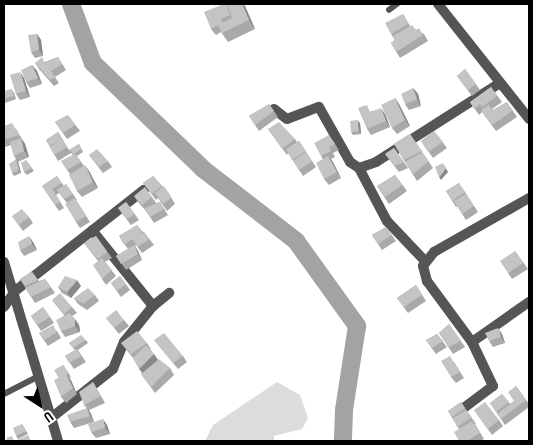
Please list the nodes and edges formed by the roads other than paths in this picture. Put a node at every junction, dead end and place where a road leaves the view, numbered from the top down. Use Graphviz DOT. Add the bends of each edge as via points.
graph roads {
  1 [pos="397,4"];
  2 [pos="438,4"];
  3 [pos="389,10"];
  4 [pos="500,83"];
  5 [pos="274,109"];
  6 [pos="529,119"];
  7 [pos="359,168"];
  8 [pos="144,190"];
  9 [pos="529,198"];
  10 [pos="92,230"];
  11 [pos="425,261"];
  12 [pos="4,262"];
  13 [pos="14,291"];
  14 [pos="169,293"];
  15 [pos="529,302"];
  16 [pos="153,306"];
  17 [pos="4,307"];
  18 [pos="472,342"];
  19 [pos="39,376"];
  20 [pos="4,394"];
  21 [pos="457,413"];
  22 [pos="51,418"];
  23 [pos="58,441"];
  1 -- 3 [label="lane"];
  2 -- 4 [label="street"];
  4 -- 6 [label="street"];
  4 -- 7 [label="street" via="376,162"];
  5 -- 7 [label="street" via="287,120 319,107 350,162"];
  7 -- 11 [label="street" via="387,221"];
  8 -- 10 [label="street"];
  9 -- 11 [label="street"];
  10 -- 13 [label="street"];
  10 -- 16 [label="street"];
  11 -- 18 [label="street" via="427,281"];
  12 -- 13 [label="street"];
  13 -- 17 [label="street"];
  13 -- 19 [label="street"];
  14 -- 16 [label="street"];
  15 -- 18 [label="street"];
  16 -- 22 [label="street" via="124,342 113,369"];
  18 -- 21 [label="street" via="493,386"];
  19 -- 20 [label="lane"];
  19 -- 22 [label="street"];
  22 -- 23 [label="street"];
}
